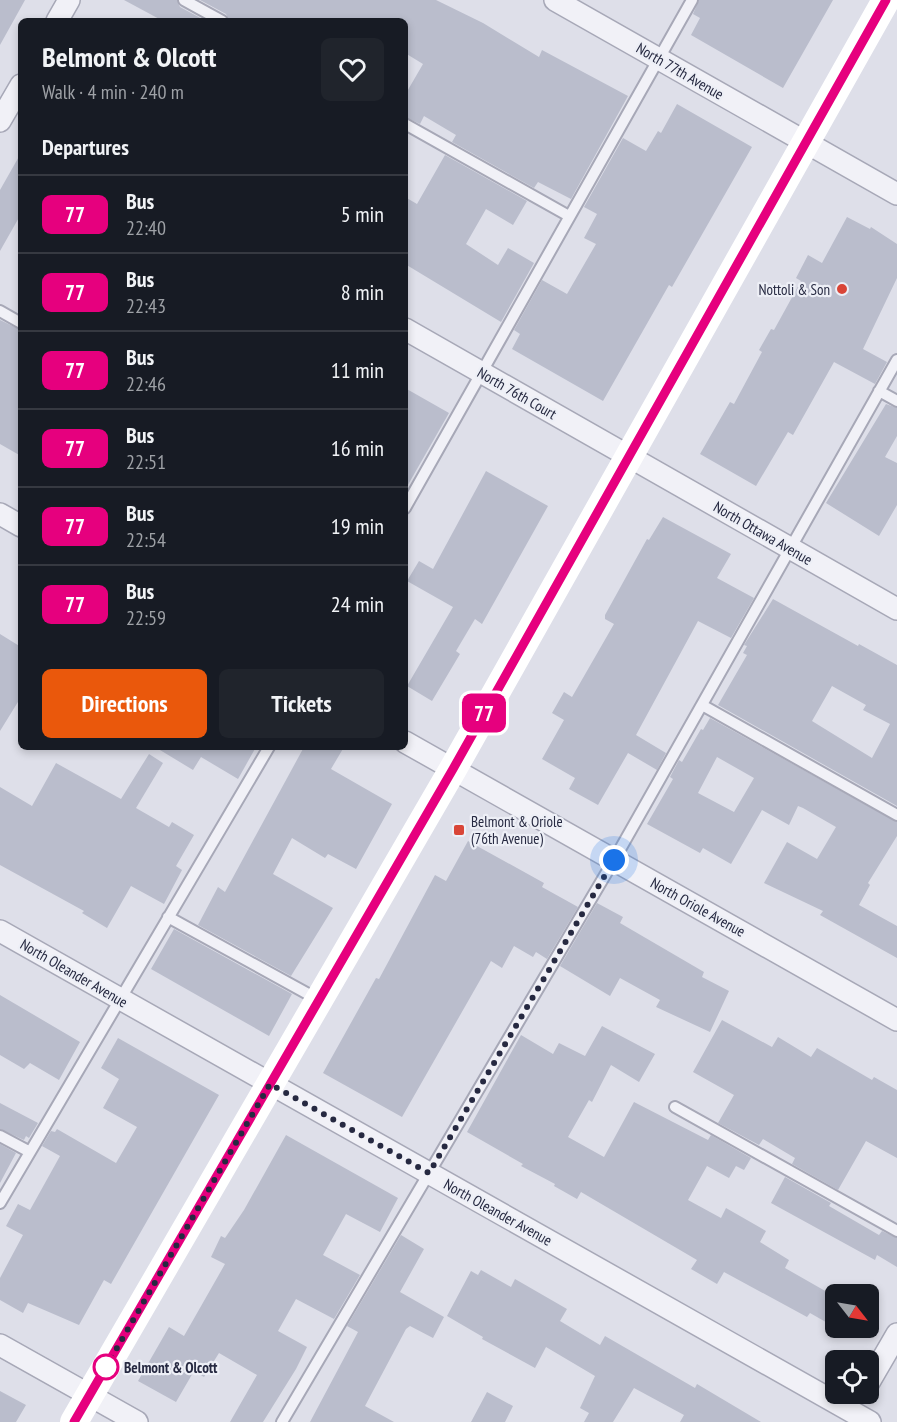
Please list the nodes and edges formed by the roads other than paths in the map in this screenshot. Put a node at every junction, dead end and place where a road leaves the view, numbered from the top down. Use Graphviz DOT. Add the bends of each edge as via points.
graph roads {
  1 [pos="69,0"];
  2 [pos="184,0"];
  3 [pos="555,0"];
  4 [pos="692,0"];
  5 [pos="886,0"];
  6 [pos="59,18"];
  7 [pos="217,18"];
  8 [pos="658,59"];
  9 [pos="18,91"];
  10 [pos="8,109"];
  11 [pos="408,126"];
  12 [pos="805,143"];
  13 [pos="897,194"];
  14 [pos="569,216"];
  15 [pos="0,311"];
  16 [pos="18,321"];
  17 [pos="408,331"];
  18 [pos="897,360"];
  19 [pos="482,372"];
  20 [pos="879,391"];
  21 [pos="897,401"];
  22 [pos="629,456"];
  23 [pos="408,503"];
  24 [pos="0,514"];
  25 [pos="18,524"];
  26 [pos="790,549"];
  27 [pos="897,609"];
  28 [pos="702,705"];
  29 [pos="408,744"];
  30 [pos="267,750"];
  31 [pos="453,769"];
  32 [pos="897,815"];
  33 [pos="614,860"];
  34 [pos="168,917"];
  35 [pos="0,931"];
  36 [pos="120,999"];
  37 [pos="319,1000"];
  38 [pos="897,1020"];
  39 [pos="270,1084"];
  40 [pos="675,1107"];
  41 [pos="0,1136"];
  42 [pos="30,1152"];
  43 [pos="429,1173"];
  44 [pos="0,1203"];
  45 [pos="897,1230"];
  46 [pos="897,1334"];
  47 [pos="0,1345"];
  48 [pos="879,1365"];
  49 [pos="90,1395"];
  50 [pos="861,1404"];
  51 [pos="857,1419"];
  52 [pos="74,1422"];
  53 [pos="137,1422"];
  54 [pos="282,1422"];
  1 -- 6 [label="street"];
  2 -- 7 [label="lane"];
  3 -- 8 [label="street, North 77th Avenue"];
  4 -- 8 [label="lane"];
  5 -- 12 [label="main road"];
  8 -- 12 [label="street, North 77th Avenue"];
  8 -- 14 [label="lane"];
  9 -- 10 [label="street"];
  11 -- 14 [label="lane"];
  12 -- 13 [label="street, North 77th Avenue"];
  12 -- 22 [label="main road"];
  14 -- 19 [label="lane"];
  15 -- 16 [label="lane"];
  17 -- 19 [label="street, North 76th Court"];
  18 -- 20 [label="lane"];
  19 -- 22 [label="street, North 76th Court"];
  19 -- 23 [label="lane"];
  20 -- 21 [label="lane"];
  20 -- 26 [label="lane"];
  22 -- 26 [label="street, North Ottawa Avenue"];
  22 -- 31 [label="main road"];
  24 -- 25 [label="street"];
  26 -- 27 [label="street, North Ottawa Avenue"];
  26 -- 28 [label="lane"];
  28 -- 32 [label="lane"];
  28 -- 33 [label="lane"];
  29 -- 31 [label="street, North Oriole Avenue"];
  30 -- 34 [label="lane"];
  31 -- 33 [label="street, North Oriole Avenue"];
  31 -- 37 [label="main road"];
  33 -- 38 [label="street, North Oriole Avenue"];
  33 -- 43 [label="lane"];
  34 -- 36 [label="lane"];
  34 -- 37 [label="lane"];
  35 -- 36 [label="street, North Oleander Avenue"];
  36 -- 39 [label="street, North Oleander Avenue"];
  36 -- 42 [label="lane"];
  37 -- 39 [label="main road"];
  39 -- 43 [label="street, North Oleander Avenue"];
  39 -- 49 [label="main road"];
  40 -- 45 [label="lane"];
  41 -- 42 [label="lane"];
  42 -- 44 [label="lane"];
  43 -- 51 [label="street, North Oleander Avenue"];
  43 -- 54 [label="lane"];
  46 -- 48 [label="street"];
  47 -- 49 [label="street"];
  49 -- 52 [label="main road"];
  49 -- 53 [label="street"];
  50 -- 51 [label="street"];
}
